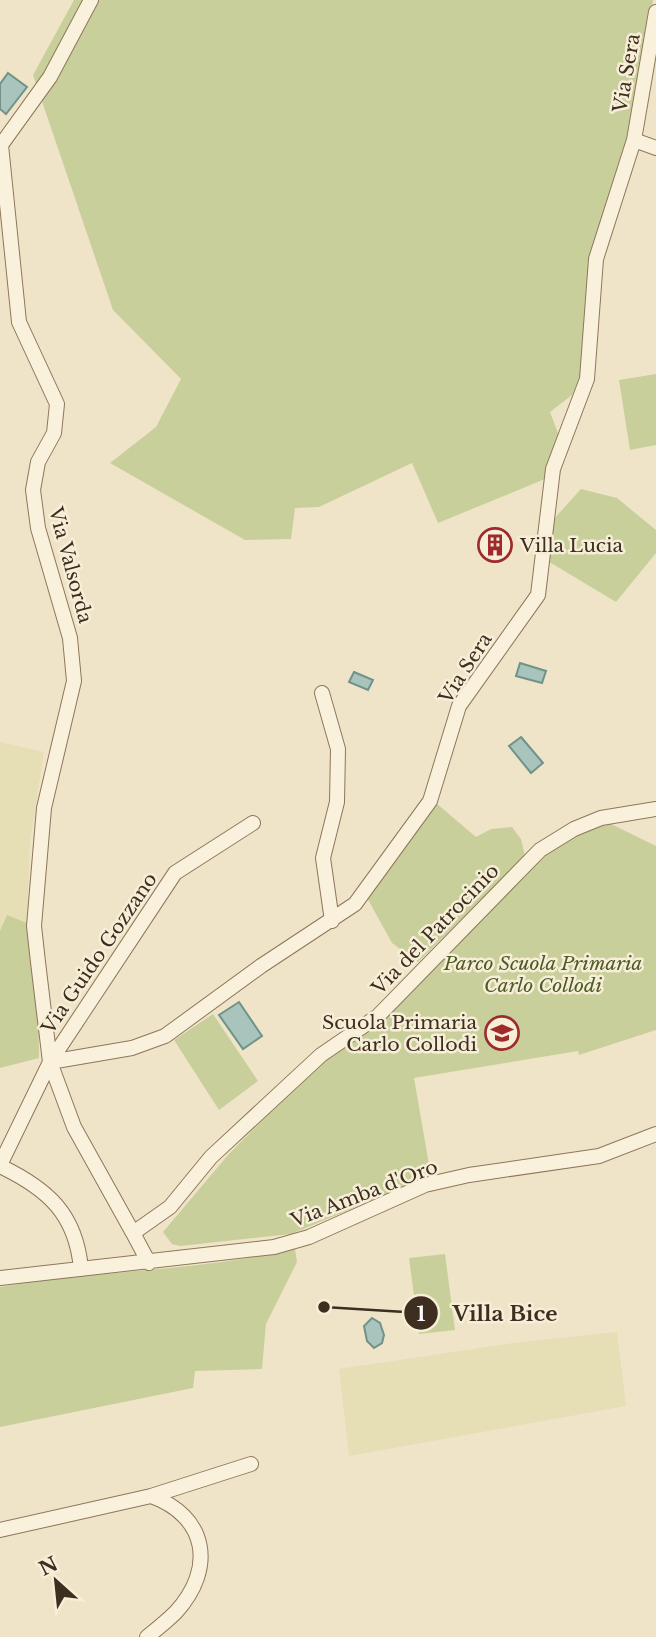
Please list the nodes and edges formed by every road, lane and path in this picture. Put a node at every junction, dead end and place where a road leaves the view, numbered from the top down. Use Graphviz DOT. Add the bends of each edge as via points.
graph roads {
  1 [pos="91,0"];
  2 [pos="656,12"];
  3 [pos="634,140"];
  4 [pos="1,144"];
  5 [pos="656,148"];
  6 [pos="322,692"];
  7 [pos="656,809"];
  8 [pos="253,823"];
  9 [pos="332,921"];
  10 [pos="50,1062"];
  11 [pos="656,1134"];
  12 [pos="0,1166"];
  13 [pos="133,1233"];
  14 [pos="149,1263"];
  15 [pos="81,1269"];
  16 [pos="0,1278"];
  17 [pos="251,1464"];
  18 [pos="151,1496"];
  19 [pos="0,1530"];
  20 [pos="147,1637"];
  1 -- 4 [label="street, Via Valsorda" via="50,77"];
  2 -- 3 [label="street, Via Sera"];
  3 -- 5 [label="street, Via Sera"];
  3 -- 9 [label="street, Via Sera" via="596,258 587,379 554,469 538,595 459,706 430,802 355,904"];
  4 -- 10 [label="street, Via Valsorda" via="19,322 57,404 54,433 38,462 33,490 38,528 70,638 74,681 46,797 34,926"];
  6 -- 9 [label="street" via="338,749 337,802 323,858"];
  7 -- 13 [label="street, Via del Patrocinio" via="601,818 540,850 378,1016 321,1055 211,1157 170,1207"];
  8 -- 10 [label="street, Via Guido Gozzano" via="175,873"];
  9 -- 10 [label="street, Via Sera" via="165,1036 132,1048"];
  10 -- 12 [label="street"];
  10 -- 13 [label="street, Via Valsorda" via="75,1127"];
  11 -- 14 [label="street, Via Amba d'Oro" via="599,1156 425,1185 309,1237 274,1247"];
  12 -- 15 [label="street" via="33,1182 54,1199 79,1252"];
  13 -- 14 [label="street"];
  14 -- 15 [label="street, Via Amba d'Oro"];
  15 -- 16 [label="street, Via Amba d'Oro"];
  17 -- 18 [label="street"];
  18 -- 19 [label="street"];
  18 -- 20 [label="street" via="173,1504 192,1522 202,1546 197,1577 177,1610"];
}
